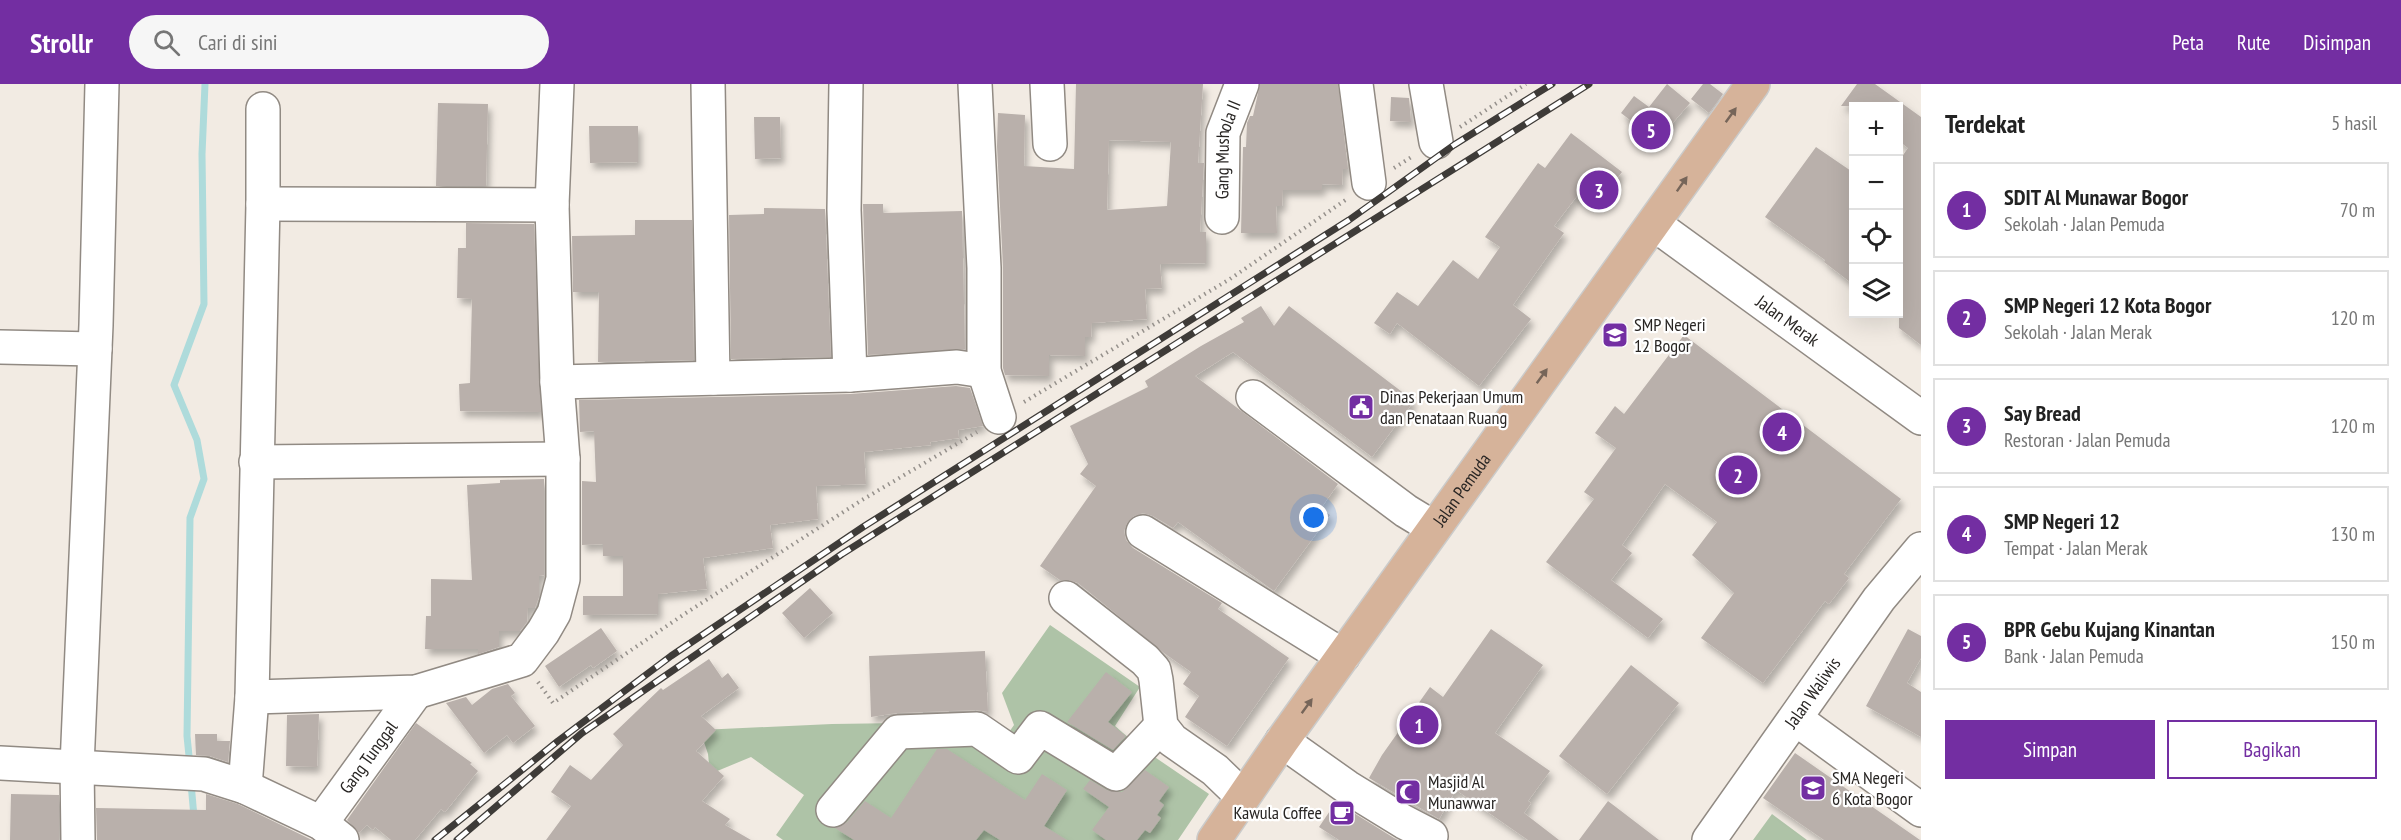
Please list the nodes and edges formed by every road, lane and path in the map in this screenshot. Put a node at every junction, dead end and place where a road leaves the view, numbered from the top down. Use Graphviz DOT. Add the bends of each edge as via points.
graph roads {
  1 [pos="102,84"];
  2 [pos="557,84"];
  3 [pos="708,84"];
  4 [pos="846,84"];
  5 [pos="975,84"];
  6 [pos="1047,84"];
  7 [pos="1242,84"];
  8 [pos="1356,84"];
  9 [pos="1426,84"];
  10 [pos="1753,84"];
  11 [pos="263,109"];
  12 [pos="1436,142"];
  13 [pos="1050,144"];
  14 [pos="1369,183"];
  15 [pos="263,204"];
  16 [pos="552,205"];
  17 [pos="1222,217"];
  18 [pos="1654,224"];
  19 [pos="0,347"];
  20 [pos="95,349"];
  21 [pos="984,371"];
  22 [pos="850,375"];
  23 [pos="713,378"];
  24 [pos="557,382"];
  25 [pos="1253,397"];
  26 [pos="999,417"];
  27 [pos="1921,418"];
  28 [pos="562,459"];
  29 [pos="256,462"];
  30 [pos="1434,528"];
  31 [pos="1143,532"];
  32 [pos="1921,549"];
  33 [pos="1066,598"];
  34 [pos="1343,656"];
  35 [pos="416,692"];
  36 [pos="252,698"];
  37 [pos="1796,719"];
  38 [pos="1161,726"];
  39 [pos="1282,741"];
  40 [pos="0,763"];
  41 [pos="76,766"];
  42 [pos="245,787"];
  43 [pos="1243,797"];
  44 [pos="833,810"];
  45 [pos="1921,810"];
  46 [pos="332,831"];
  47 [pos="78,840"];
  48 [pos="1214,840"];
  49 [pos="1431,840"];
  50 [pos="1709,840"];
  1 -- 20 [label="street"];
  2 -- 16 [label="street"];
  3 -- 23 [label="street"];
  4 -- 22 [label="street" via="844,210"];
  5 -- 21 [label="street" via="984,268"];
  6 -- 13 [label="street"];
  7 -- 17 [label="street, Gang Mushola II" via="1223,133"];
  8 -- 14 [label="street"];
  9 -- 12 [label="street"];
  18 -- 10 [label="main road, Jalan Pemuda, one-way"];
  11 -- 15 [label="street"];
  15 -- 16 [label="street"];
  15 -- 29 [label="street"];
  16 -- 24 [label="street"];
  18 -- 27 [label="street, Jalan Merak"];
  30 -- 18 [label="main road, Jalan Pemuda, one-way"];
  19 -- 20 [label="street"];
  20 -- 41 [label="street"];
  21 -- 22 [label="street" via="946,367"];
  21 -- 26 [label="street"];
  22 -- 23 [label="street"];
  23 -- 24 [label="street"];
  24 -- 28 [label="street"];
  25 -- 30 [label="street"];
  28 -- 29 [label="street"];
  28 -- 35 [label="street" via="563,579 554,613 543,632 522,660"];
  29 -- 36 [label="street"];
  30 -- 34 [label="main road, Jalan Pemuda"];
  31 -- 34 [label="street"];
  32 -- 37 [label="street, Jalan Waliwis" via="1879,599"];
  33 -- 38 [label="street" via="1154,670"];
  39 -- 34 [label="main road, Jalan Pemuda, one-way"];
  35 -- 36 [label="street"];
  35 -- 46 [label="street, Gang Tunggal"];
  36 -- 42 [label="street"];
  37 -- 45 [label="street"];
  37 -- 50 [label="street, Jalan Waliwis"];
  38 -- 43 [label="street" via="1172,740 1215,770"];
  38 -- 44 [label="street" via="1116,774 1040,728 1018,757 977,729 898,732"];
  39 -- 43 [label="main road, Jalan Pemuda"];
  39 -- 49 [label="street" via="1347,787 1431,836"];
  40 -- 41 [label="street"];
  41 -- 42 [label="street" via="190,773"];
  41 -- 47 [label="street"];
  42 -- 46 [label="street"];
  43 -- 48 [label="main road, Jalan Pemuda"];
}
